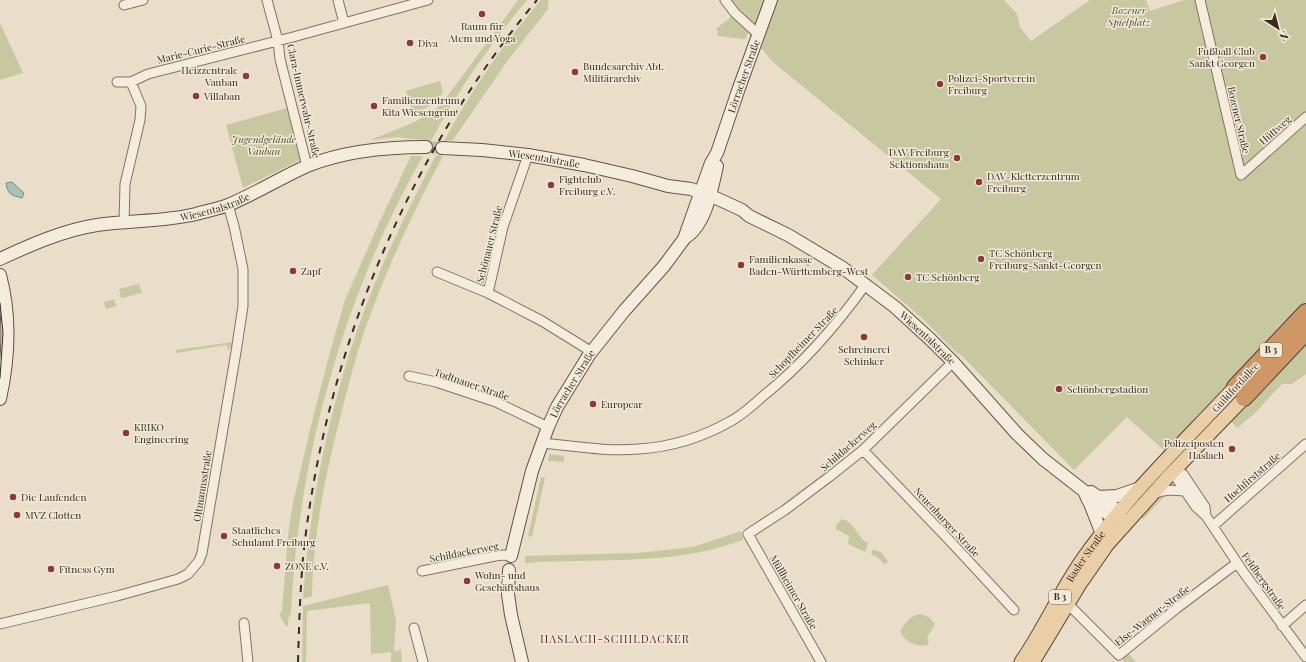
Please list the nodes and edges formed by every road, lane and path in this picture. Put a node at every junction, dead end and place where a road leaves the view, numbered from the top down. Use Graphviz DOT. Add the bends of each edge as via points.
graph roads {
  1 [pos="143,0"];
  2 [pos="267,0"];
  3 [pos="338,0"];
  4 [pos="428,0"];
  5 [pos="725,0"];
  6 [pos="771,0"];
  7 [pos="1200,0"];
  8 [pos="124,5"];
  9 [pos="344,23"];
  10 [pos="758,34"];
  11 [pos="278,41"];
  12 [pos="117,82"];
  13 [pos="131,82"];
  14 [pos="1306,117"];
  15 [pos="426,147"];
  16 [pos="442,148"];
  17 [pos="528,155"];
  18 [pos="308,166"];
  19 [pos="1241,175"];
  20 [pos="704,198"];
  21 [pos="228,205"];
  22 [pos="124,222"];
  23 [pos="0,259"];
  24 [pos="437,272"];
  25 [pos="0,275"];
  26 [pos="866,284"];
  27 [pos="488,293"];
  28 [pos="1306,312"];
  29 [pos="1306,332"];
  30 [pos="592,352"];
  31 [pos="953,362"];
  32 [pos="410,376"];
  33 [pos="1240,393"];
  34 [pos="0,399"];
  35 [pos="548,427"];
  36 [pos="542,443"];
  37 [pos="1306,444"];
  38 [pos="863,450"];
  39 [pos="1170,466"];
  40 [pos="1185,491"];
  41 [pos="1145,492"];
  42 [pos="1090,496"];
  43 [pos="1206,516"];
  44 [pos="1121,519"];
  45 [pos="1212,526"];
  46 [pos="748,534"];
  47 [pos="1102,534"];
  48 [pos="511,556"];
  49 [pos="1237,564"];
  50 [pos="509,570"];
  51 [pos="422,571"];
  52 [pos="1068,604"];
  53 [pos="1306,606"];
  54 [pos="1014,610"];
  55 [pos="244,623"];
  56 [pos="0,624"];
  57 [pos="1282,626"];
  58 [pos="414,628"];
  59 [pos="1119,658"];
  60 [pos="1306,658"];
  61 [pos="248,662"];
  62 [pos="423,662"];
  63 [pos="522,662"];
  64 [pos="821,662"];
  65 [pos="1021,662"];
  66 [pos="1033,662"];
  1 -- 8 [label="street"];
  2 -- 11 [label="street, Clara-Immerwahr-Straße"];
  3 -- 9 [label="street"];
  4 -- 9 [label="street, Marie-Curie-Straße"];
  5 -- 10 [label="street"];
  6 -- 10 [label="main road, Lörracher Straße"];
  7 -- 19 [label="street, Bozener Straße"];
  9 -- 11 [label="street, Marie-Curie-Straße"];
  10 -- 20 [label="main road, Lörracher Straße" via="717,153 711,163"];
  11 -- 13 [label="street, Marie-Curie-Straße" via="148,74"];
  11 -- 18 [label="street, Clara-Immerwahr-Straße" via="280,59"];
  12 -- 13 [label="street, Marie-Curie-Straße"];
  13 -- 22 [label="street" via="142,106 125,184"];
  14 -- 19 [label="street, Hüttweg"];
  15 -- 18 [label="main road, Wiesentalstraße" via="352,153"];
  16 -- 17 [label="main road, Wiesentalstraße"];
  17 -- 20 [label="main road, Wiesentalstraße" via="632,176"];
  17 -- 27 [label="street, Schönauer Straße" via="502,227"];
  18 -- 21 [label="main road, Wiesentalstraße"];
  20 -- 26 [label="main road, Wiesentalstraße" via="788,235"];
  20 -- 30 [label="main road, Lörracher Straße" via="684,239"];
  21 -- 22 [label="main road, Wiesentalstraße" via="178,218"];
  21 -- 56 [label="street, Oltmannsstraße" via="243,269 243,306 210,510 199,561 188,574 178,579"];
  22 -- 23 [label="main road, Wiesentalstraße" via="75,229"];
  24 -- 27 [label="street, Schönauer Straße"];
  25 -- 34 [label="main road" via="6,298 8,331 7,358"];
  26 -- 31 [label="main road, Wiesentalstraße"];
  26 -- 36 [label="street, Schopfheimer Straße" via="850,308 817,346 776,386 718,428 686,440 638,449"];
  27 -- 30 [label="street, Schönauer Straße" via="542,321"];
  28 -- 33 [label="highway, Guildfordallee / B 3"];
  29 -- 33 [label="highway, Guildfordallee / B 3"];
  30 -- 35 [label="main road, Lörracher Straße" via="563,397"];
  31 -- 38 [label="street, Schildackerweg"];
  31 -- 42 [label="main road, Wiesentalstraße" via="1017,434 1055,469"];
  32 -- 35 [label="street, Todtnauer Straße" via="496,402"];
  33 -- 39 [label="main road, Guildfordallee / B 3"];
  35 -- 36 [label="main road, Lörracher Straße"];
  36 -- 48 [label="main road, Lörracher Straße" via="532,471"];
  37 -- 45 [label="street, Hochfirststraße"];
  38 -- 46 [label="street, Schildackerweg" via="792,505"];
  38 -- 54 [label="street, Neuenburger Straße"];
  39 -- 40 [label="street, Feldbergstraße"];
  39 -- 41 [label="main road, Basler Straße / B 3"];
  39 -- 43 [label="street, Feldbergstraße" via="1183,474 1205,507"];
  40 -- 41 [label="street"];
  40 -- 43 [label="street, Feldbergstraße"];
  41 -- 42 [label="main road"];
  41 -- 44 [label="main road, Basler Straße / B 3"];
  42 -- 44 [label="main road, Wiesentalstraße" via="1108,514"];
  42 -- 47 [label="main road"];
  43 -- 45 [label="street, Feldbergstraße"];
  44 -- 47 [label="main road, Basler Straße / B 3"];
  44 -- 52 [label="main road, Basler Straße / B 3"];
  45 -- 49 [label="street, Feldbergstraße"];
  46 -- 64 [label="street, Müllheimer Straße"];
  47 -- 65 [label="main road, Basler Straße / B 3" via="1082,560"];
  48 -- 51 [label="street, Schildackerweg" via="495,556"];
  49 -- 57 [label="street, Feldbergstraße"];
  49 -- 59 [label="street, Else-Wagner-Straße" via="1177,608"];
  50 -- 63 [label="main road" via="508,594"];
  52 -- 59 [label="street, Else-Wagner-Straße"];
  52 -- 66 [label="main road, Basler Straße / B 3"];
  53 -- 57 [label="street"];
  55 -- 61 [label="street"];
  57 -- 60 [label="street, Feldbergstraße"];
  58 -- 62 [label="street"];
}
